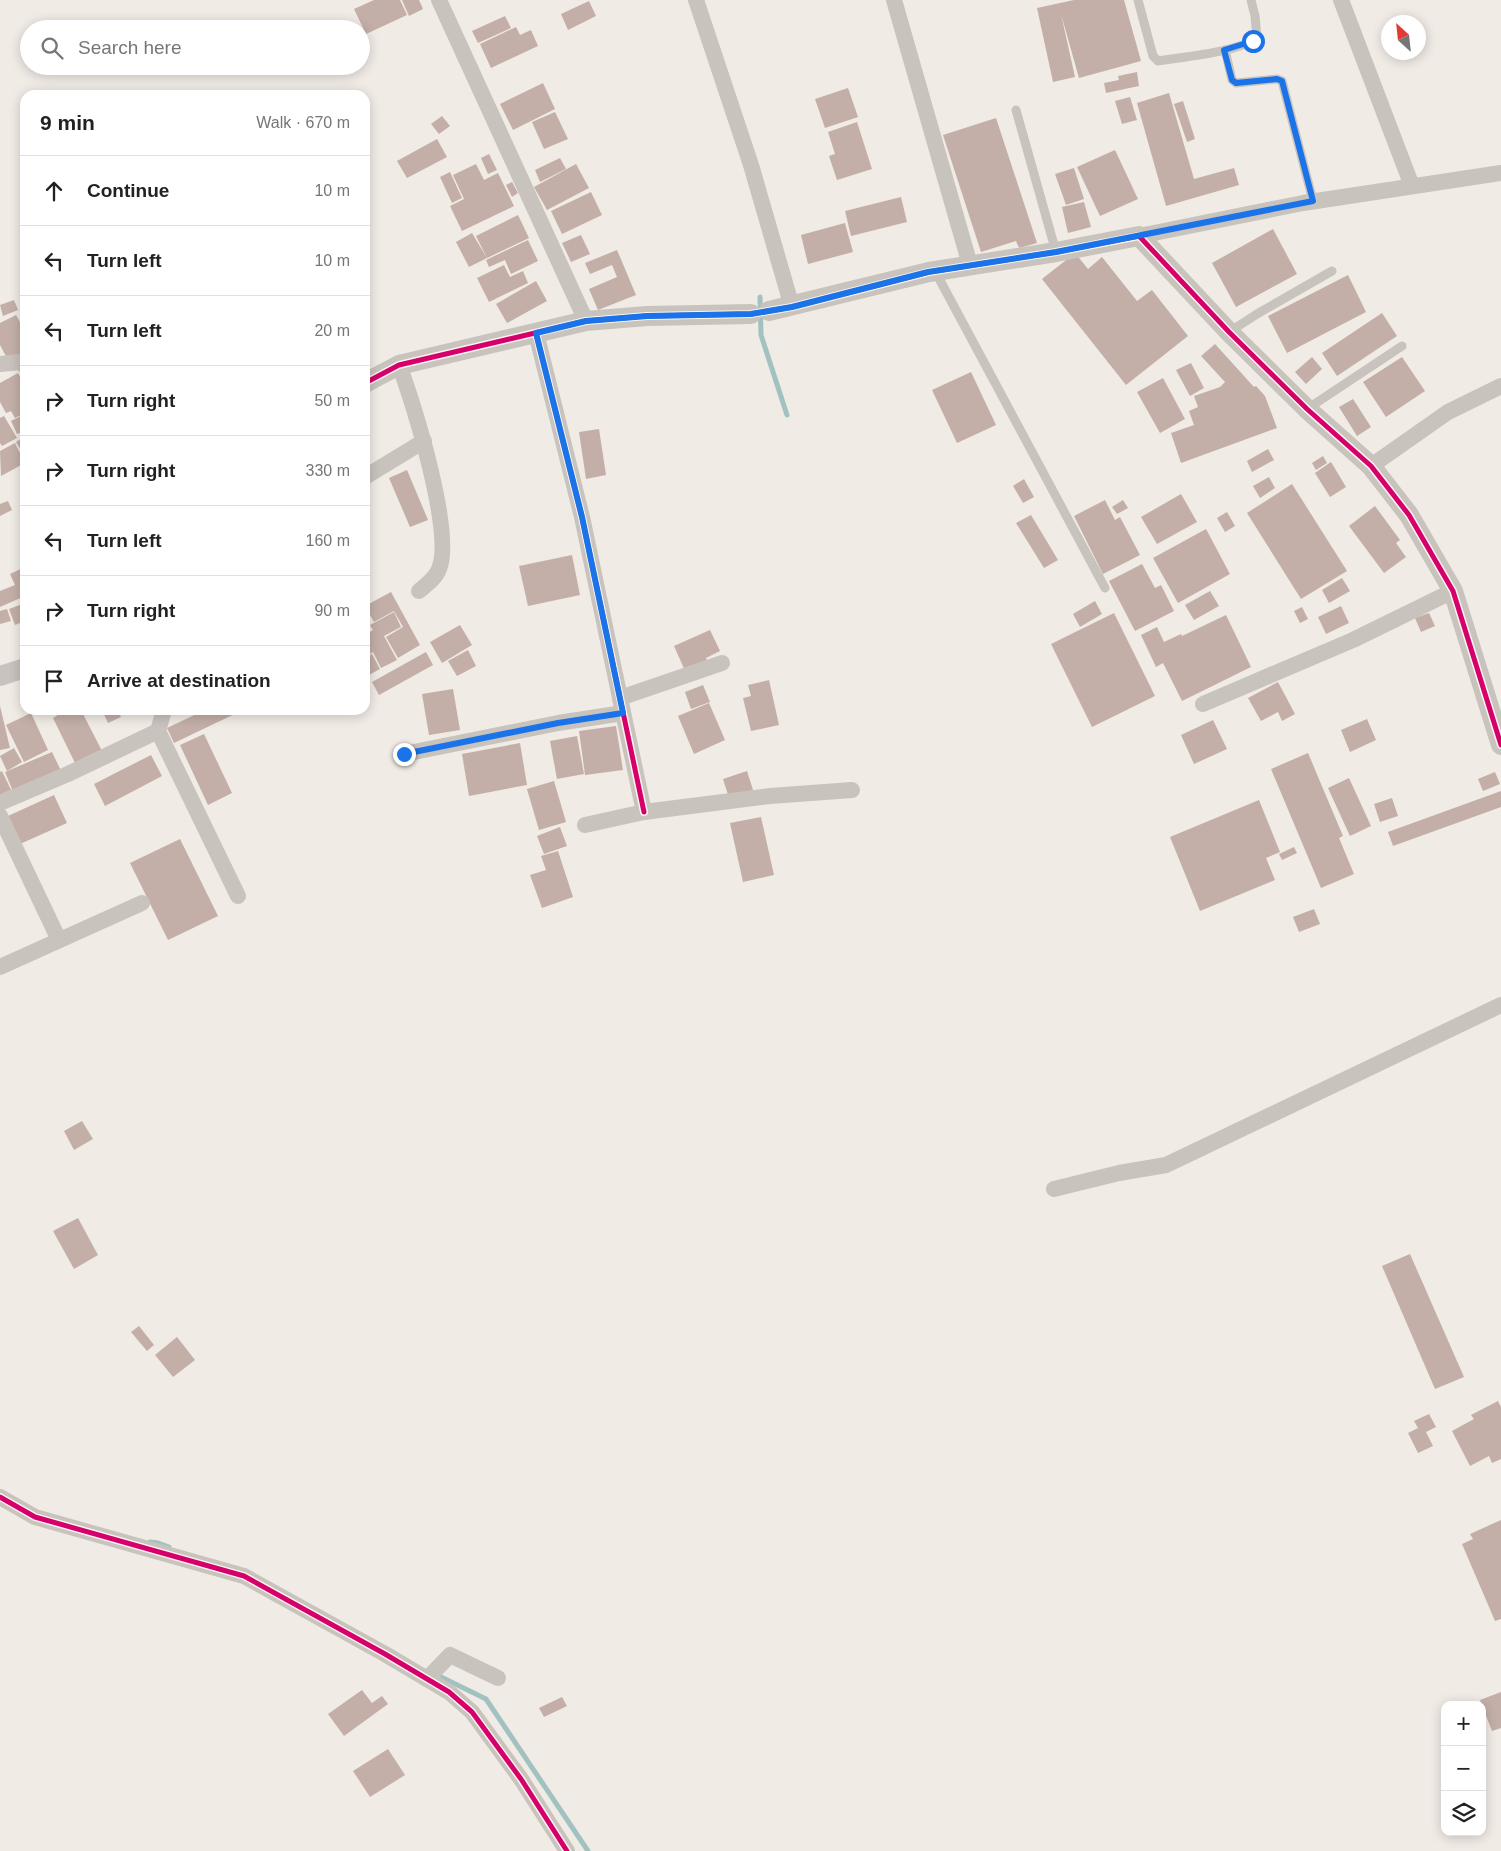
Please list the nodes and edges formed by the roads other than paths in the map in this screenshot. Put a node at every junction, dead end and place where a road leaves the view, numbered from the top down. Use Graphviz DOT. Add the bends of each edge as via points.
graph roads {
  1 [pos="439,0"];
  2 [pos="696,0"];
  3 [pos="894,0"];
  4 [pos="1138,0"];
  5 [pos="1250,0"];
  6 [pos="1342,0"];
  7 [pos="1224,50"];
  8 [pos="1016,110"];
  9 [pos="1501,173"];
  10 [pos="1412,186"];
  11 [pos="1313,201"];
  12 [pos="1139,236"];
  13 [pos="1056,252"];
  14 [pos="970,265"];
  15 [pos="935,271"];
  16 [pos="1332,271"];
  17 [pos="792,307"];
  18 [pos="586,321"];
  19 [pos="1230,332"];
  20 [pos="536,333"];
  21 [pos="1402,346"];
  22 [pos="20,362"];
  23 [pos="0,364"];
  24 [pos="399,366"];
  25 [pos="370,380"];
  26 [pos="1501,386"];
  27 [pos="1307,409"];
  28 [pos="424,441"];
  29 [pos="1372,466"];
  30 [pos="370,474"];
  31 [pos="1104,588"];
  32 [pos="419,591"];
  33 [pos="1453,591"];
  34 [pos="722,663"];
  35 [pos="20,670"];
  36 [pos="0,676"];
  37 [pos="621,704"];
  38 [pos="1203,704"];
  39 [pos="163,715"];
  40 [pos="158,731"];
  41 [pos="1501,745"];
  42 [pos="404,754"];
  43 [pos="852,790"];
  44 [pos="0,802"];
  45 [pos="644,812"];
  46 [pos="0,816"];
  47 [pos="585,825"];
  48 [pos="238,896"];
  49 [pos="142,903"];
  50 [pos="59,940"];
  51 [pos="0,967"];
  52 [pos="1501,1005"];
  53 [pos="1054,1189"];
  54 [pos="0,1497"];
  55 [pos="428,1678"];
  56 [pos="498,1678"];
  57 [pos="567,1851"];
  1 -- 18 [label="street"];
  2 -- 17 [label="street" via="751,165"];
  3 -- 14 [label="street"];
  4 -- 7 [label="lane" via="1153,56 1158,61"];
  5 -- 7 [label="lane" via="1257,37"];
  6 -- 10 [label="street"];
  7 -- 11 [label="lane" via="1232,80 1236,83 1282,81"];
  8 -- 13 [label="lane"];
  9 -- 10 [label="street"];
  10 -- 11 [label="street"];
  11 -- 12 [label="street"];
  12 -- 13 [label="street"];
  12 -- 19 [label="street"];
  13 -- 14 [label="street"];
  14 -- 15 [label="street"];
  15 -- 17 [label="street"];
  15 -- 31 [label="lane"];
  16 -- 19 [label="lane"];
  17 -- 18 [label="street" via="760,313"];
  18 -- 20 [label="street"];
  19 -- 27 [label="street"];
  20 -- 24 [label="street"];
  20 -- 37 [label="street" via="582,517"];
  21 -- 27 [label="lane"];
  22 -- 23 [label="street"];
  24 -- 25 [label="street"];
  24 -- 28 [label="street"];
  26 -- 29 [label="street" via="1448,412"];
  27 -- 29 [label="street"];
  28 -- 30 [label="street"];
  28 -- 32 [label="street" via="442,525 442,561 439,570"];
  29 -- 33 [label="street" via="1410,515"];
  33 -- 38 [label="street" via="1353,640"];
  33 -- 41 [label="street"];
  34 -- 37 [label="street"];
  35 -- 36 [label="street"];
  37 -- 42 [label="street" via="558,723"];
  37 -- 45 [label="street"];
  39 -- 40 [label="street"];
  40 -- 44 [label="street"];
  40 -- 48 [label="street"];
  43 -- 45 [label="street" via="770,796"];
  45 -- 47 [label="street"];
  46 -- 50 [label="street"];
  49 -- 50 [label="street"];
  50 -- 51 [label="street"];
  52 -- 53 [label="street" via="1166,1165"];
  54 -- 55 [label="street" via="39,1518 244,1576"];
  55 -- 56 [label="street" via="450,1655"];
  55 -- 57 [label="street" via="472,1712 521,1779"];
}
